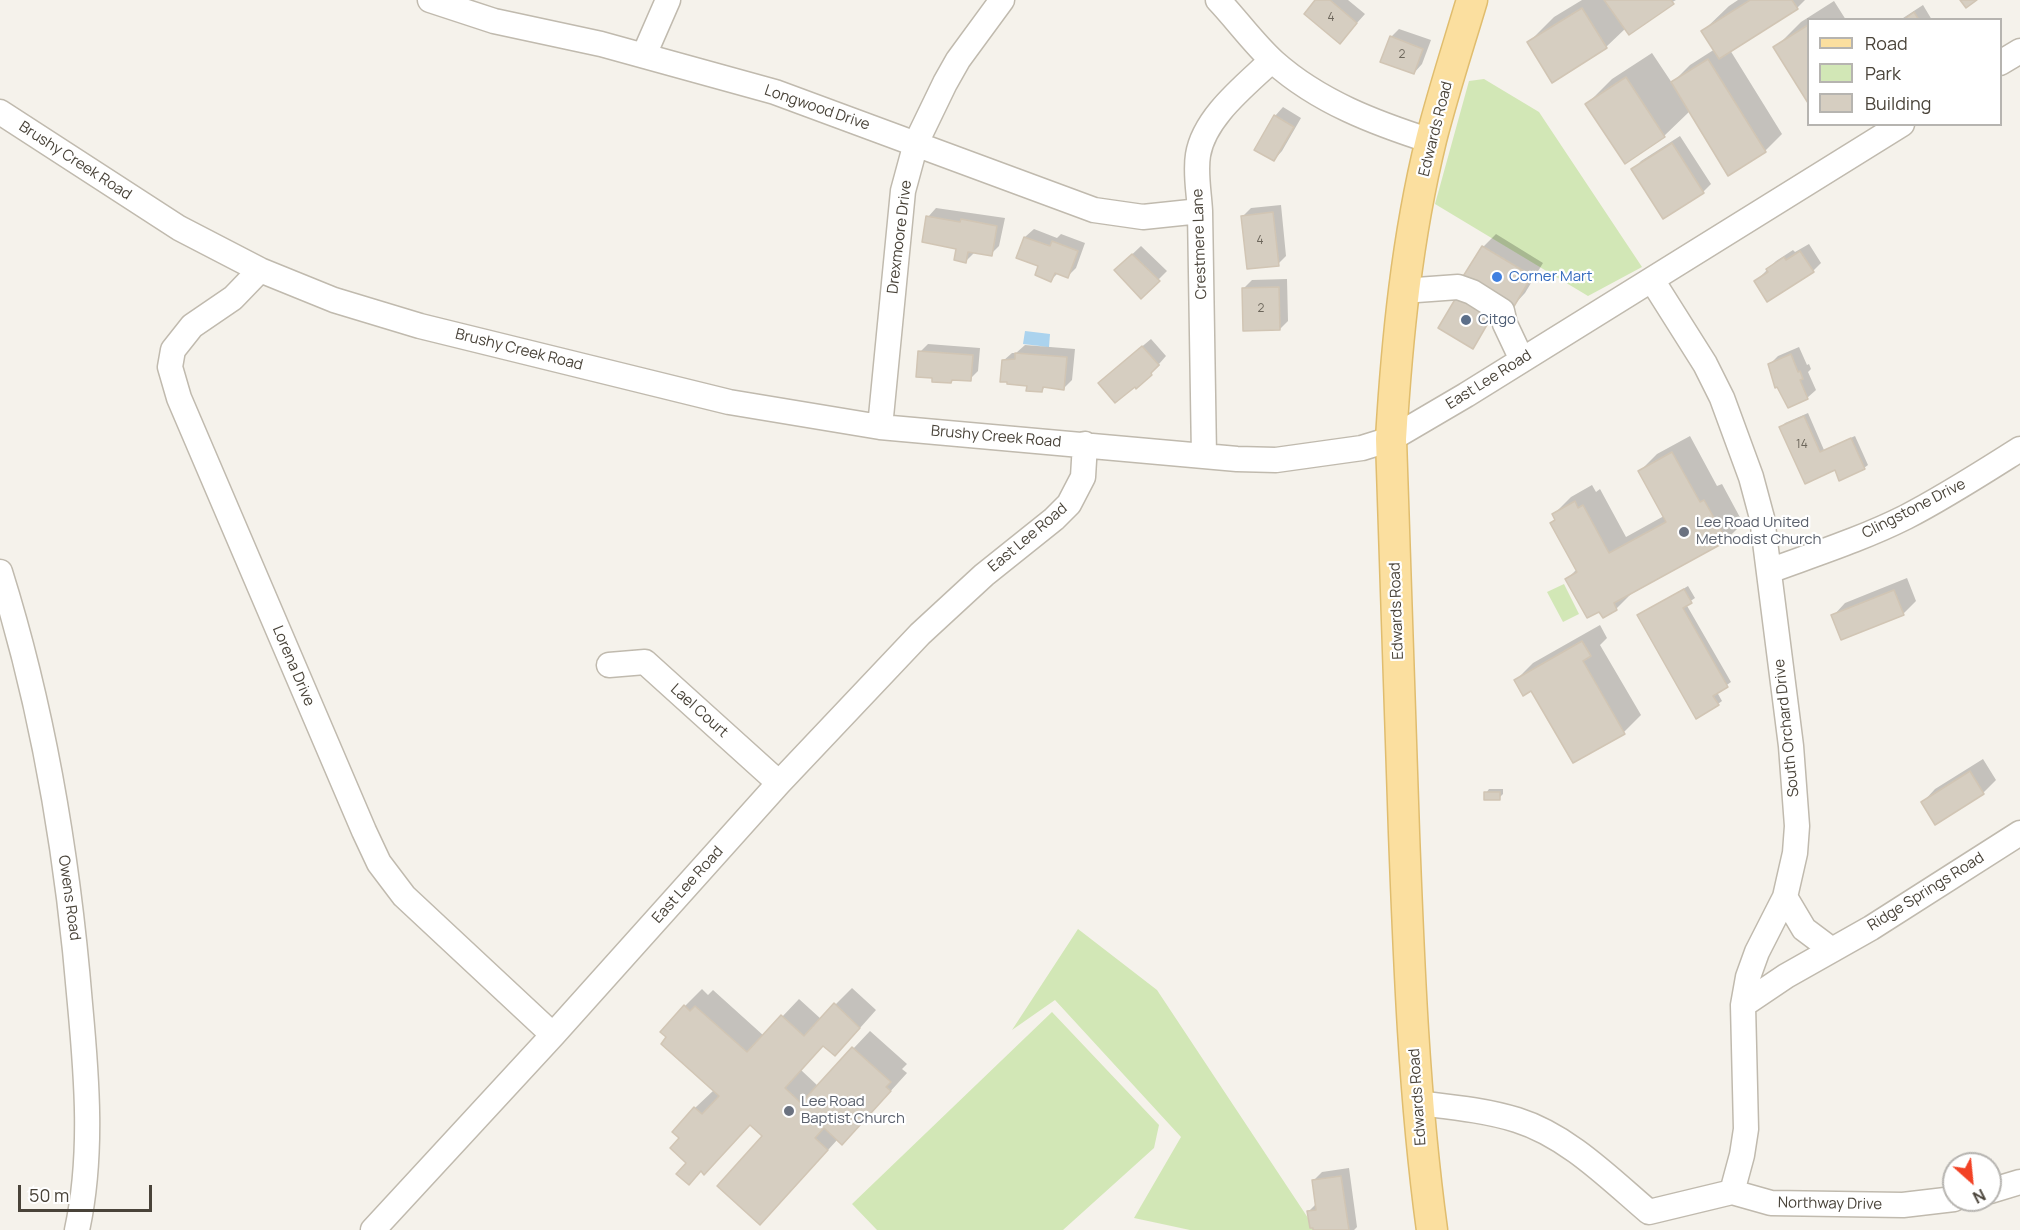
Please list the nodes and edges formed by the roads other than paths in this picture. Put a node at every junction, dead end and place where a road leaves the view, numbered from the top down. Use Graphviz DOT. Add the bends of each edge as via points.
graph roads {
  1 [pos="430,0"];
  2 [pos="668,0"];
  3 [pos="1002,0"];
  4 [pos="1218,0"];
  5 [pos="1472,0"];
  6 [pos="2020,51"];
  7 [pos="644,56"];
  8 [pos="1272,60"];
  9 [pos="2002,62"];
  10 [pos="0,112"];
  11 [pos="1899,126"];
  12 [pos="1431,141"];
  13 [pos="916,143"];
  14 [pos="1200,211"];
  15 [pos="260,270"];
  16 [pos="1652,280"];
  17 [pos="1403,291"];
  18 [pos="1522,360"];
  19 [pos="880,427"];
  20 [pos="1391,439"];
  21 [pos="1085,444"];
  22 [pos="2020,449"];
  23 [pos="1204,456"];
  24 [pos="0,572"];
  25 [pos="1769,572"];
  26 [pos="609,665"];
  27 [pos="779,783"];
  28 [pos="2020,833"];
  29 [pos="1785,897"];
  30 [pos="1832,950"];
  31 [pos="1743,1005"];
  32 [pos="553,1035"];
  33 [pos="1418,1103"];
  34 [pos="2020,1182"];
  35 [pos="2002,1187"];
  36 [pos="1732,1192"];
  37 [pos="1942,1200"];
  38 [pos="1652,1221"];
  39 [pos="77,1230"];
  40 [pos="373,1230"];
  41 [pos="1432,1230"];
  1 -- 7 [label="street, Longwood Drive" via="494,21"];
  2 -- 7 [label="street"];
  3 -- 13 [label="street, Drexmoore Drive" via="958,60"];
  4 -- 8 [label="street"];
  5 -- 12 [label="main road, Edwards Road"];
  6 -- 9 [label="street"];
  7 -- 13 [label="street, Longwood Drive" via="775,92"];
  8 -- 12 [label="street" via="1336,104"];
  8 -- 14 [label="street, Crestmere Lane" via="1206,131 1198,155"];
  10 -- 15 [label="street, Brushy Creek Road" via="179,228"];
  11 -- 16 [label="street, East Lee Road"];
  12 -- 17 [label="main road, Edwards Road"];
  13 -- 14 [label="street, Longwood Drive" via="1094,210 1143,217"];
  13 -- 19 [label="street, Drexmoore Drive" via="903,191"];
  14 -- 23 [label="street, Crestmere Lane"];
  15 -- 19 [label="street, Brushy Creek Road" via="334,300 420,326 729,402"];
  15 -- 32 [label="street, Lorena Drive" via="232,298 192,326 172,350 170,367 179,398 379,863 404,896"];
  16 -- 18 [label="street, East Lee Road"];
  16 -- 25 [label="street, South Orchard Drive" via="1705,363 1725,408 1754,488"];
  17 -- 18 [label="street" via="1458,287 1472,292 1502,311"];
  17 -- 20 [label="main road, Edwards Road"];
  18 -- 20 [label="street, East Lee Road"];
  19 -- 21 [label="street, Brushy Creek Road"];
  20 -- 23 [label="street, East Lee Road" via="1362,448 1276,460"];
  20 -- 33 [label="main road, Edwards Road" via="1407,916"];
  21 -- 23 [label="street, East Lee Road"];
  21 -- 27 [label="street, East Lee Road" via="1083,477 1069,504 948,607"];
  22 -- 25 [label="street, Clingstone Drive" via="1905,517"];
  24 -- 39 [label="street, Owens Road" via="36,707 73,918 87,1121 83,1201"];
  25 -- 29 [label="street, South Orchard Drive" via="1797,826"];
  26 -- 27 [label="street, Lael Court" via="645,662"];
  27 -- 32 [label="street, East Lee Road"];
  28 -- 30 [label="street, Ridge Springs Road"];
  29 -- 30 [label="street" via="1804,929"];
  29 -- 31 [label="street, South Orchard Drive" via="1757,952"];
  30 -- 31 [label="street, Ridge Springs Road"];
  31 -- 36 [label="street, South Orchard Drive" via="1746,1129"];
  32 -- 40 [label="street, East Lee Road"];
  33 -- 38 [label="street, Northway Drive" via="1495,1114 1539,1129 1581,1155"];
  33 -- 41 [label="main road, Edwards Road"];
  34 -- 35 [label="street"];
  36 -- 37 [label="street, Northway Drive" via="1771,1203 1903,1205"];
  36 -- 38 [label="street, Northway Drive"];
}
